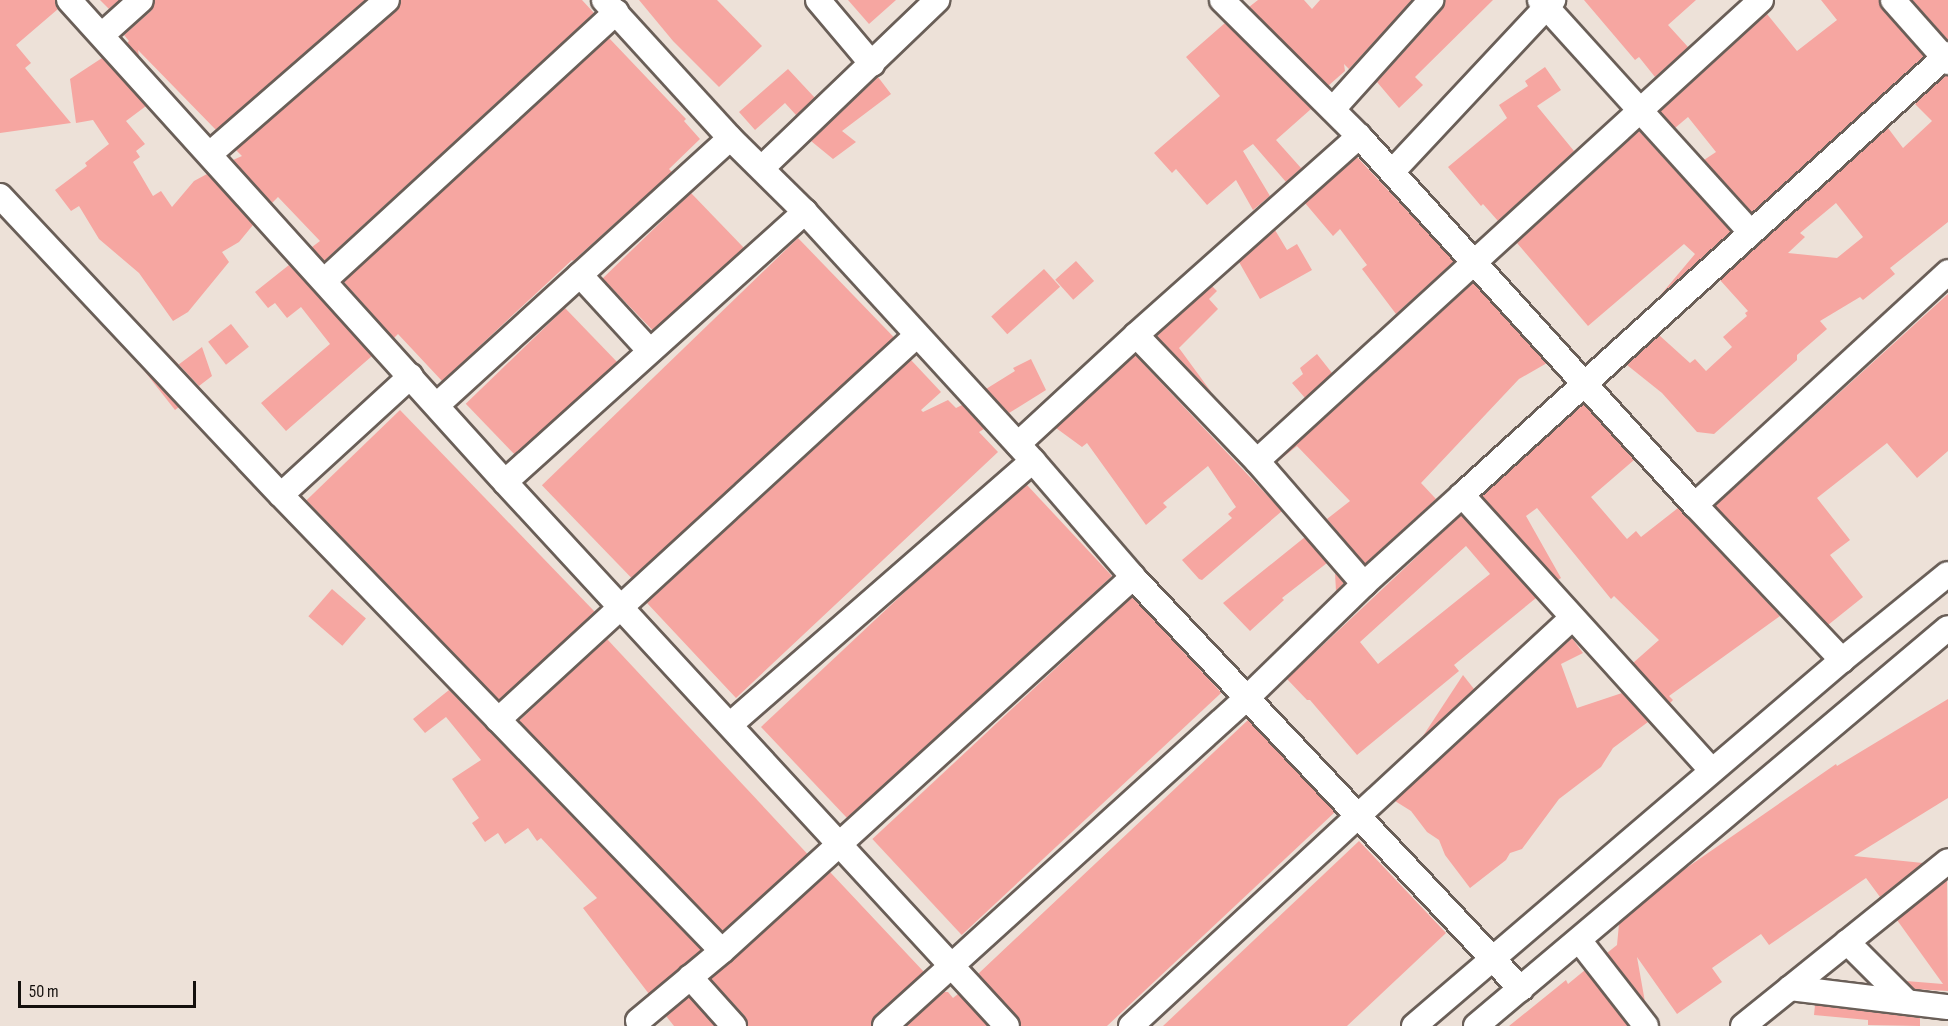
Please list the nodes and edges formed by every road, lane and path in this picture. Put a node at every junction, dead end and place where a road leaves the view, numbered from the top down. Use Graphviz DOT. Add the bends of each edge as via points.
graph roads {
  1 [pos="69,0"];
  2 [pos="141,0"];
  3 [pos="387,0"];
  4 [pos="818,0"];
  5 [pos="937,0"];
  6 [pos="1222,0"];
  7 [pos="1431,0"];
  8 [pos="1761,0"];
  9 [pos="1893,0"];
  10 [pos="1546,2"];
  11 [pos="610,6"];
  12 [pos="102,35"];
  13 [pos="1947,58"];
  14 [pos="872,64"];
  15 [pos="1333,109"];
  16 [pos="1639,109"];
  17 [pos="1359,136"];
  18 [pos="730,138"];
  19 [pos="210,153"];
  20 [pos="762,168"];
  21 [pos="1392,172"];
  22 [pos="0,196"];
  23 [pos="805,212"];
  24 [pos="1751,233"];
  25 [pos="1475,264"];
  26 [pos="1948,272"];
  27 [pos="580,275"];
  28 [pos="325,280"];
  29 [pos="1136,335"];
  30 [pos="916,336"];
  31 [pos="650,351"];
  32 [pos="411,376"];
  33 [pos="1586,384"];
  34 [pos="437,405"];
  35 [pos="1025,453"];
  36 [pos="1257,461"];
  37 [pos="505,482"];
  38 [pos="281,495"];
  39 [pos="1462,495"];
  40 [pos="1695,505"];
  41 [pos="1948,574"];
  42 [pos="1133,577"];
  43 [pos="1364,584"];
  44 [pos="621,604"];
  45 [pos="1572,618"];
  46 [pos="1948,628"];
  47 [pos="1842,660"];
  48 [pos="1248,697"];
  49 [pos="498,720"];
  50 [pos="731,724"];
  51 [pos="1712,771"];
  52 [pos="1360,817"];
  53 [pos="839,845"];
  54 [pos="1948,861"];
  55 [pos="1579,940"];
  56 [pos="1847,942"];
  57 [pos="722,951"];
  58 [pos="1494,960"];
  59 [pos="951,966"];
  60 [pos="690,977"];
  61 [pos="1790,988"];
  62 [pos="1521,989"];
  63 [pos="1907,1002"];
  64 [pos="1948,1006"];
  65 [pos="638,1021"];
  66 [pos="734,1026"];
  67 [pos="885,1026"];
  68 [pos="1007,1026"];
  69 [pos="1131,1026"];
  70 [pos="1414,1026"];
  71 [pos="1476,1026"];
  72 [pos="1646,1026"];
  73 [pos="1743,1026"];
  1 -- 12 [label="street"];
  2 -- 12 [label="street"];
  3 -- 19 [label="street"];
  4 -- 14 [label="street"];
  5 -- 14 [label="street"];
  6 -- 15 [label="street"];
  7 -- 15 [label="street"];
  8 -- 16 [label="street"];
  9 -- 13 [label="street"];
  10 -- 16 [label="street"];
  10 -- 21 [label="street"];
  11 -- 18 [label="street"];
  11 -- 28 [label="street"];
  12 -- 19 [label="street"];
  13 -- 24 [label="street"];
  14 -- 20 [label="street"];
  15 -- 17 [label="street"];
  16 -- 24 [label="street"];
  16 -- 25 [label="street"];
  17 -- 21 [label="street"];
  17 -- 29 [label="street"];
  18 -- 20 [label="street"];
  18 -- 27 [label="street"];
  19 -- 28 [label="street"];
  20 -- 23 [label="street"];
  21 -- 25 [label="street"];
  22 -- 38 [label="street"];
  23 -- 30 [label="street"];
  23 -- 31 [label="street"];
  24 -- 33 [label="street"];
  25 -- 33 [label="street"];
  25 -- 36 [label="street"];
  26 -- 40 [label="street"];
  27 -- 31 [label="street"];
  27 -- 34 [label="street"];
  28 -- 32 [label="street"];
  29 -- 35 [label="street"];
  29 -- 36 [label="street"];
  30 -- 35 [label="street"];
  30 -- 44 [label="street"];
  31 -- 37 [label="street"];
  32 -- 34 [label="street"];
  32 -- 38 [label="street"];
  33 -- 39 [label="street"];
  33 -- 40 [label="street"];
  34 -- 37 [label="street"];
  35 -- 42 [label="street"];
  35 -- 50 [label="street"];
  36 -- 43 [label="street"];
  37 -- 44 [label="street"];
  38 -- 49 [label="street"];
  39 -- 43 [label="street"];
  39 -- 45 [label="street"];
  40 -- 47 [label="street"];
  41 -- 47 [label="street"];
  42 -- 48 [label="street"];
  42 -- 53 [label="street"];
  43 -- 48 [label="street"];
  44 -- 49 [label="street"];
  44 -- 50 [label="street"];
  45 -- 51 [label="street"];
  45 -- 52 [label="street"];
  46 -- 55 [label="street"];
  47 -- 51 [label="street"];
  48 -- 52 [label="street"];
  48 -- 59 [label="street"];
  49 -- 57 [label="street"];
  50 -- 53 [label="street"];
  51 -- 58 [label="street"];
  52 -- 58 [label="street"];
  52 -- 69 [label="street"];
  53 -- 57 [label="street"];
  53 -- 59 [label="street"];
  54 -- 56 [label="street"];
  55 -- 62 [label="street"];
  55 -- 72 [label="street"];
  56 -- 61 [label="street"];
  56 -- 63 [label="street"];
  57 -- 60 [label="street"];
  58 -- 62 [label="street"];
  58 -- 70 [label="street"];
  59 -- 67 [label="street"];
  59 -- 68 [label="street"];
  60 -- 65 [label="street"];
  60 -- 66 [label="street"];
  61 -- 63 [label="street"];
  61 -- 73 [label="street"];
  62 -- 71 [label="street"];
  63 -- 64 [label="street"];
}
